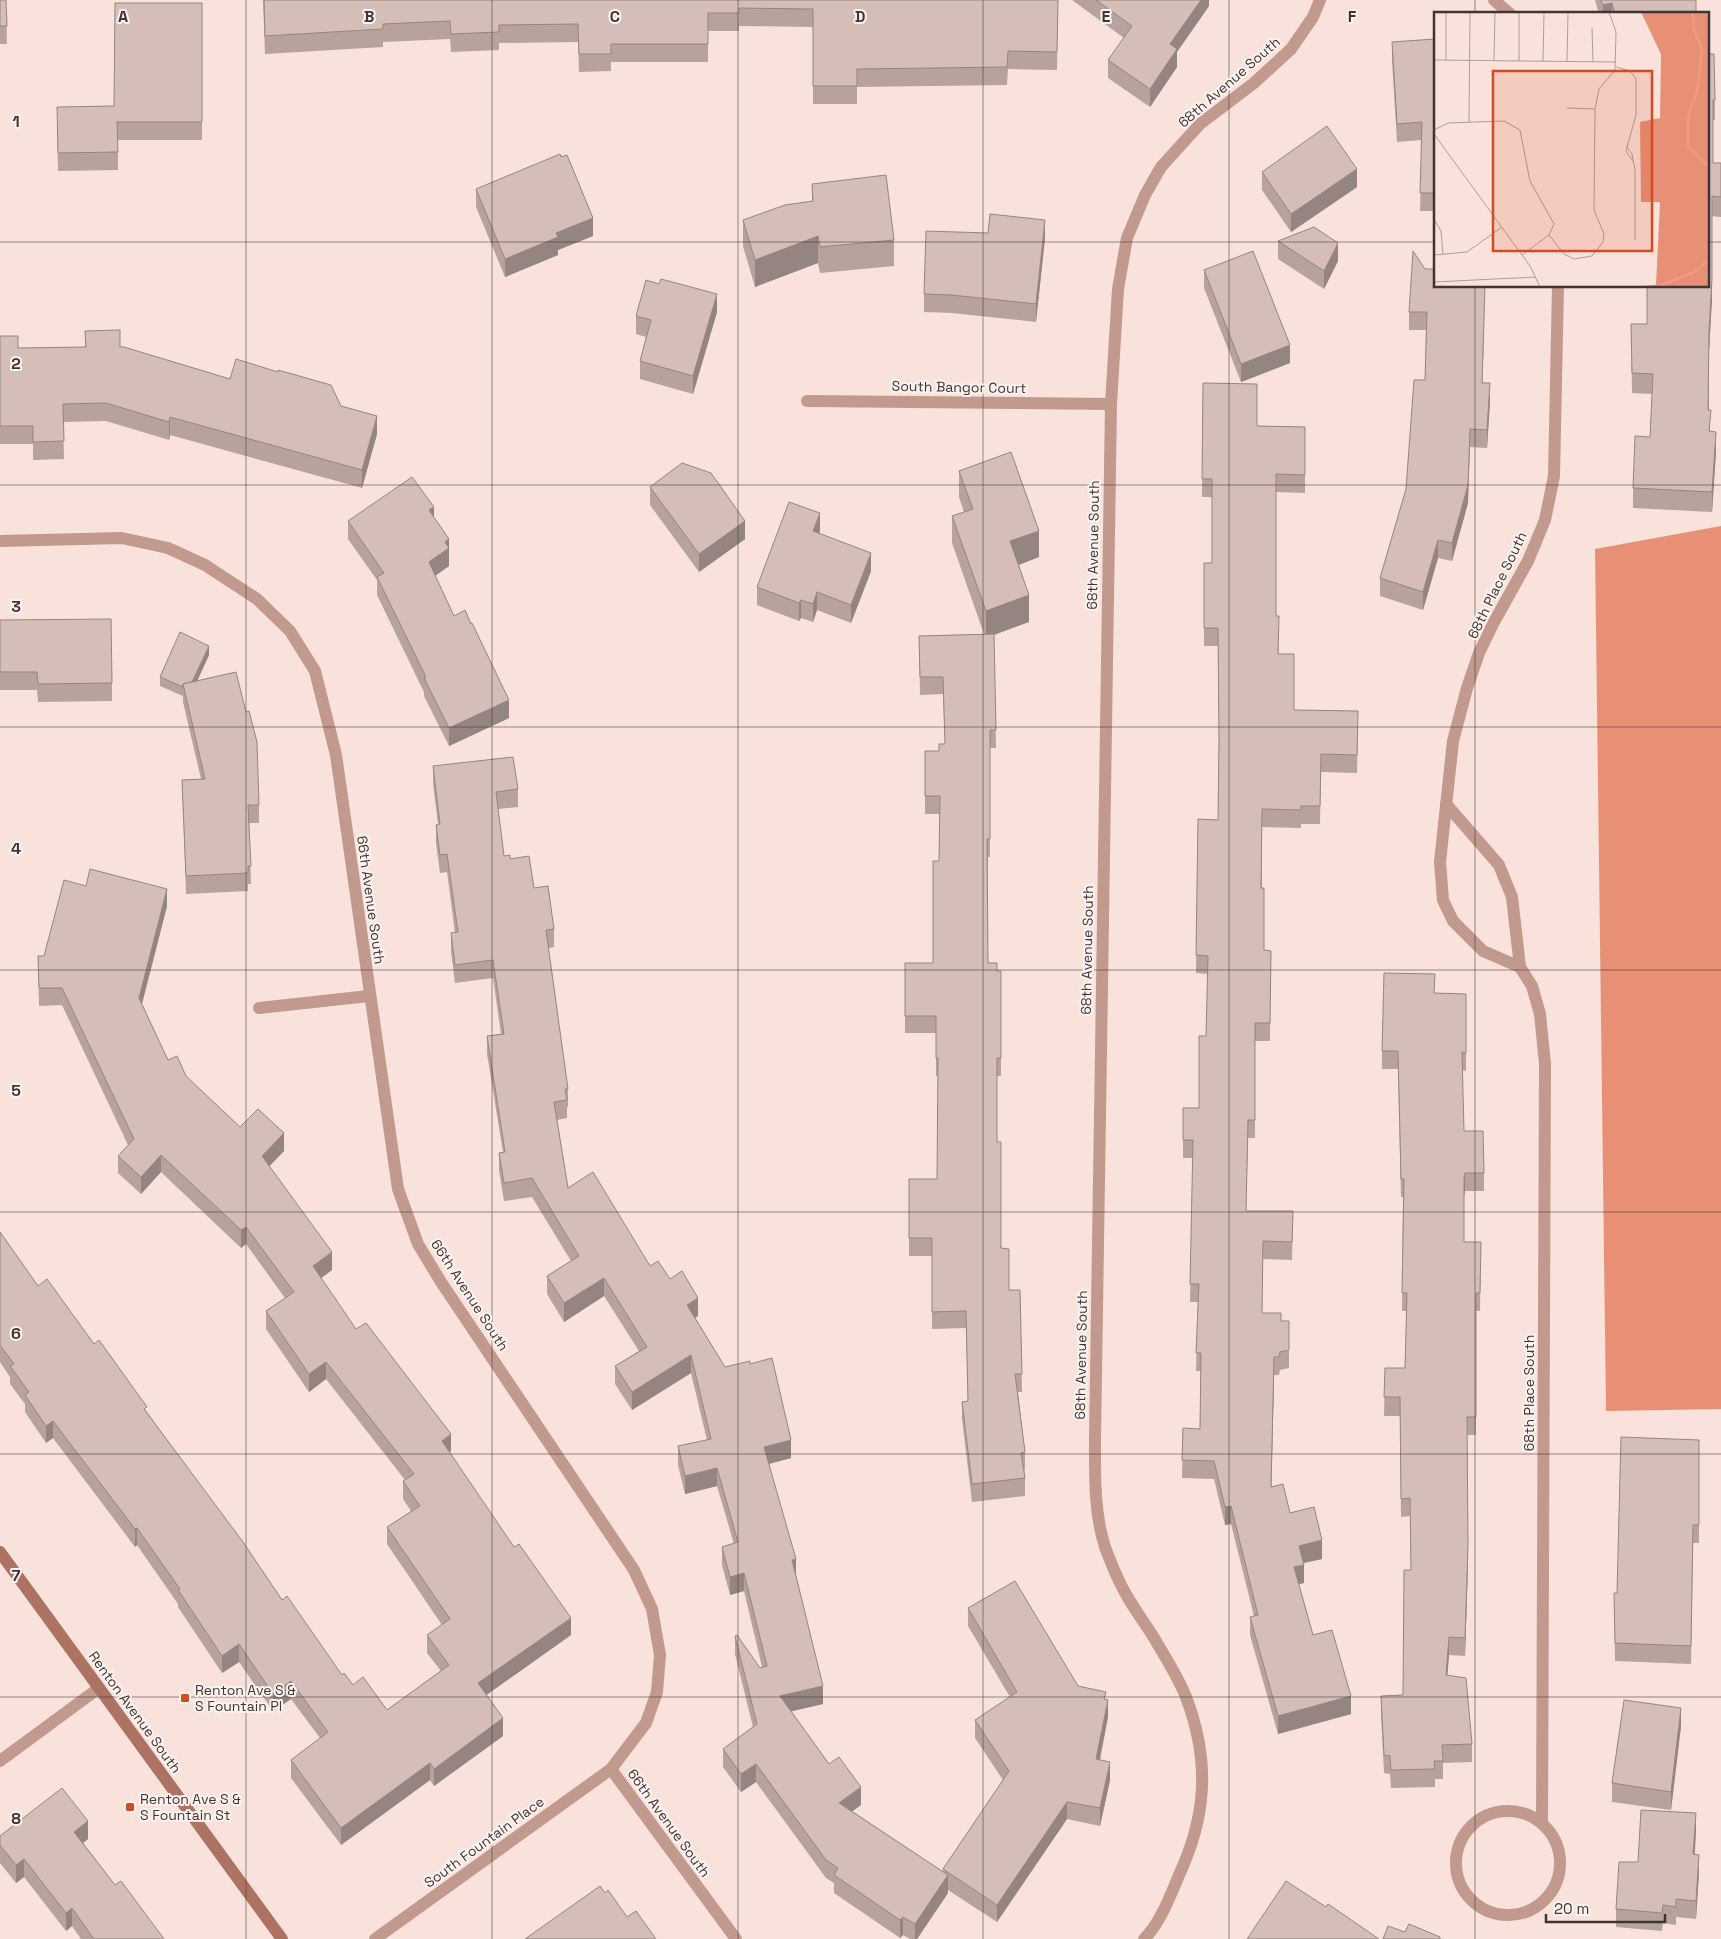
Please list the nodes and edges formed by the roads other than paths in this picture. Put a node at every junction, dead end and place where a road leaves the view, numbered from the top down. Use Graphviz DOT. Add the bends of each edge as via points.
graph roads {
  1 [pos="1320,0"];
  2 [pos="1494,0"];
  3 [pos="1508,12"];
  4 [pos="1558,288"];
  5 [pos="806,400"];
  6 [pos="1111,404"];
  7 [pos="0,541"];
  8 [pos="1446,804"];
  9 [pos="1520,967"];
  10 [pos="369,996"];
  11 [pos="259,1008"];
  12 [pos="0,1552"];
  13 [pos="99,1688"];
  14 [pos="0,1761"];
  15 [pos="611,1769"];
  16 [pos="1542,1823"];
  17 [pos="282,1939"];
  18 [pos="375,1939"];
  19 [pos="736,1939"];
  20 [pos="1144,1939"];
  1 -- 6 [label="street, 68th Avenue South" via="1313,17 1291,49 1254,83 1200,124 1161,167 1145,195 1127,238 1118,289"];
  2 -- 3 [label="street"];
  4 -- 8 [label="street, 68th Place South" via="1554,476 1544,520 1528,561 1494,622 1467,688 1453,741"];
  5 -- 6 [label="street, South Bangor Court"];
  6 -- 20 [label="street, 68th Avenue South" via="1094,1439 1096,1497 1105,1547 1122,1587 1186,1696 1202,1754 1203,1776 1203,1794 1191,1847 1171,1894"];
  7 -- 10 [label="street, 66th Avenue South" via="122,538 168,548 198,561 256,599 290,631 315,671 336,755"];
  8 -- 9 [label="street, 68th Place South" via="1499,865 1512,897"];
  8 -- 9 [label="street, 68th Place South" via="1440,862 1443,900 1452,921 1483,951"];
  9 -- 16 [label="street, 68th Place South" via="1532,986 1540,1014 1545,1064"];
  10 -- 11 [label="street"];
  10 -- 15 [label="street, 66th Avenue South" via="398,1189 418,1244 634,1570 652,1609 660,1655 657,1692 646,1723"];
  12 -- 13 [label="main road, Renton Avenue South"];
  13 -- 14 [label="street"];
  13 -- 17 [label="main road, Renton Avenue South"];
  15 -- 18 [label="street, South Fountain Place"];
  15 -- 19 [label="street, 66th Avenue South"];
  16 -- 16 [label="street" via="1512,1811 1496,1812 1481,1818 1468,1829 1459,1842 1456,1874 1462,1890 1474,1904 1490,1913 1526,1912 1541,1904 1553,1890 1559,1873 1559,1854 1554,1838"];
}
